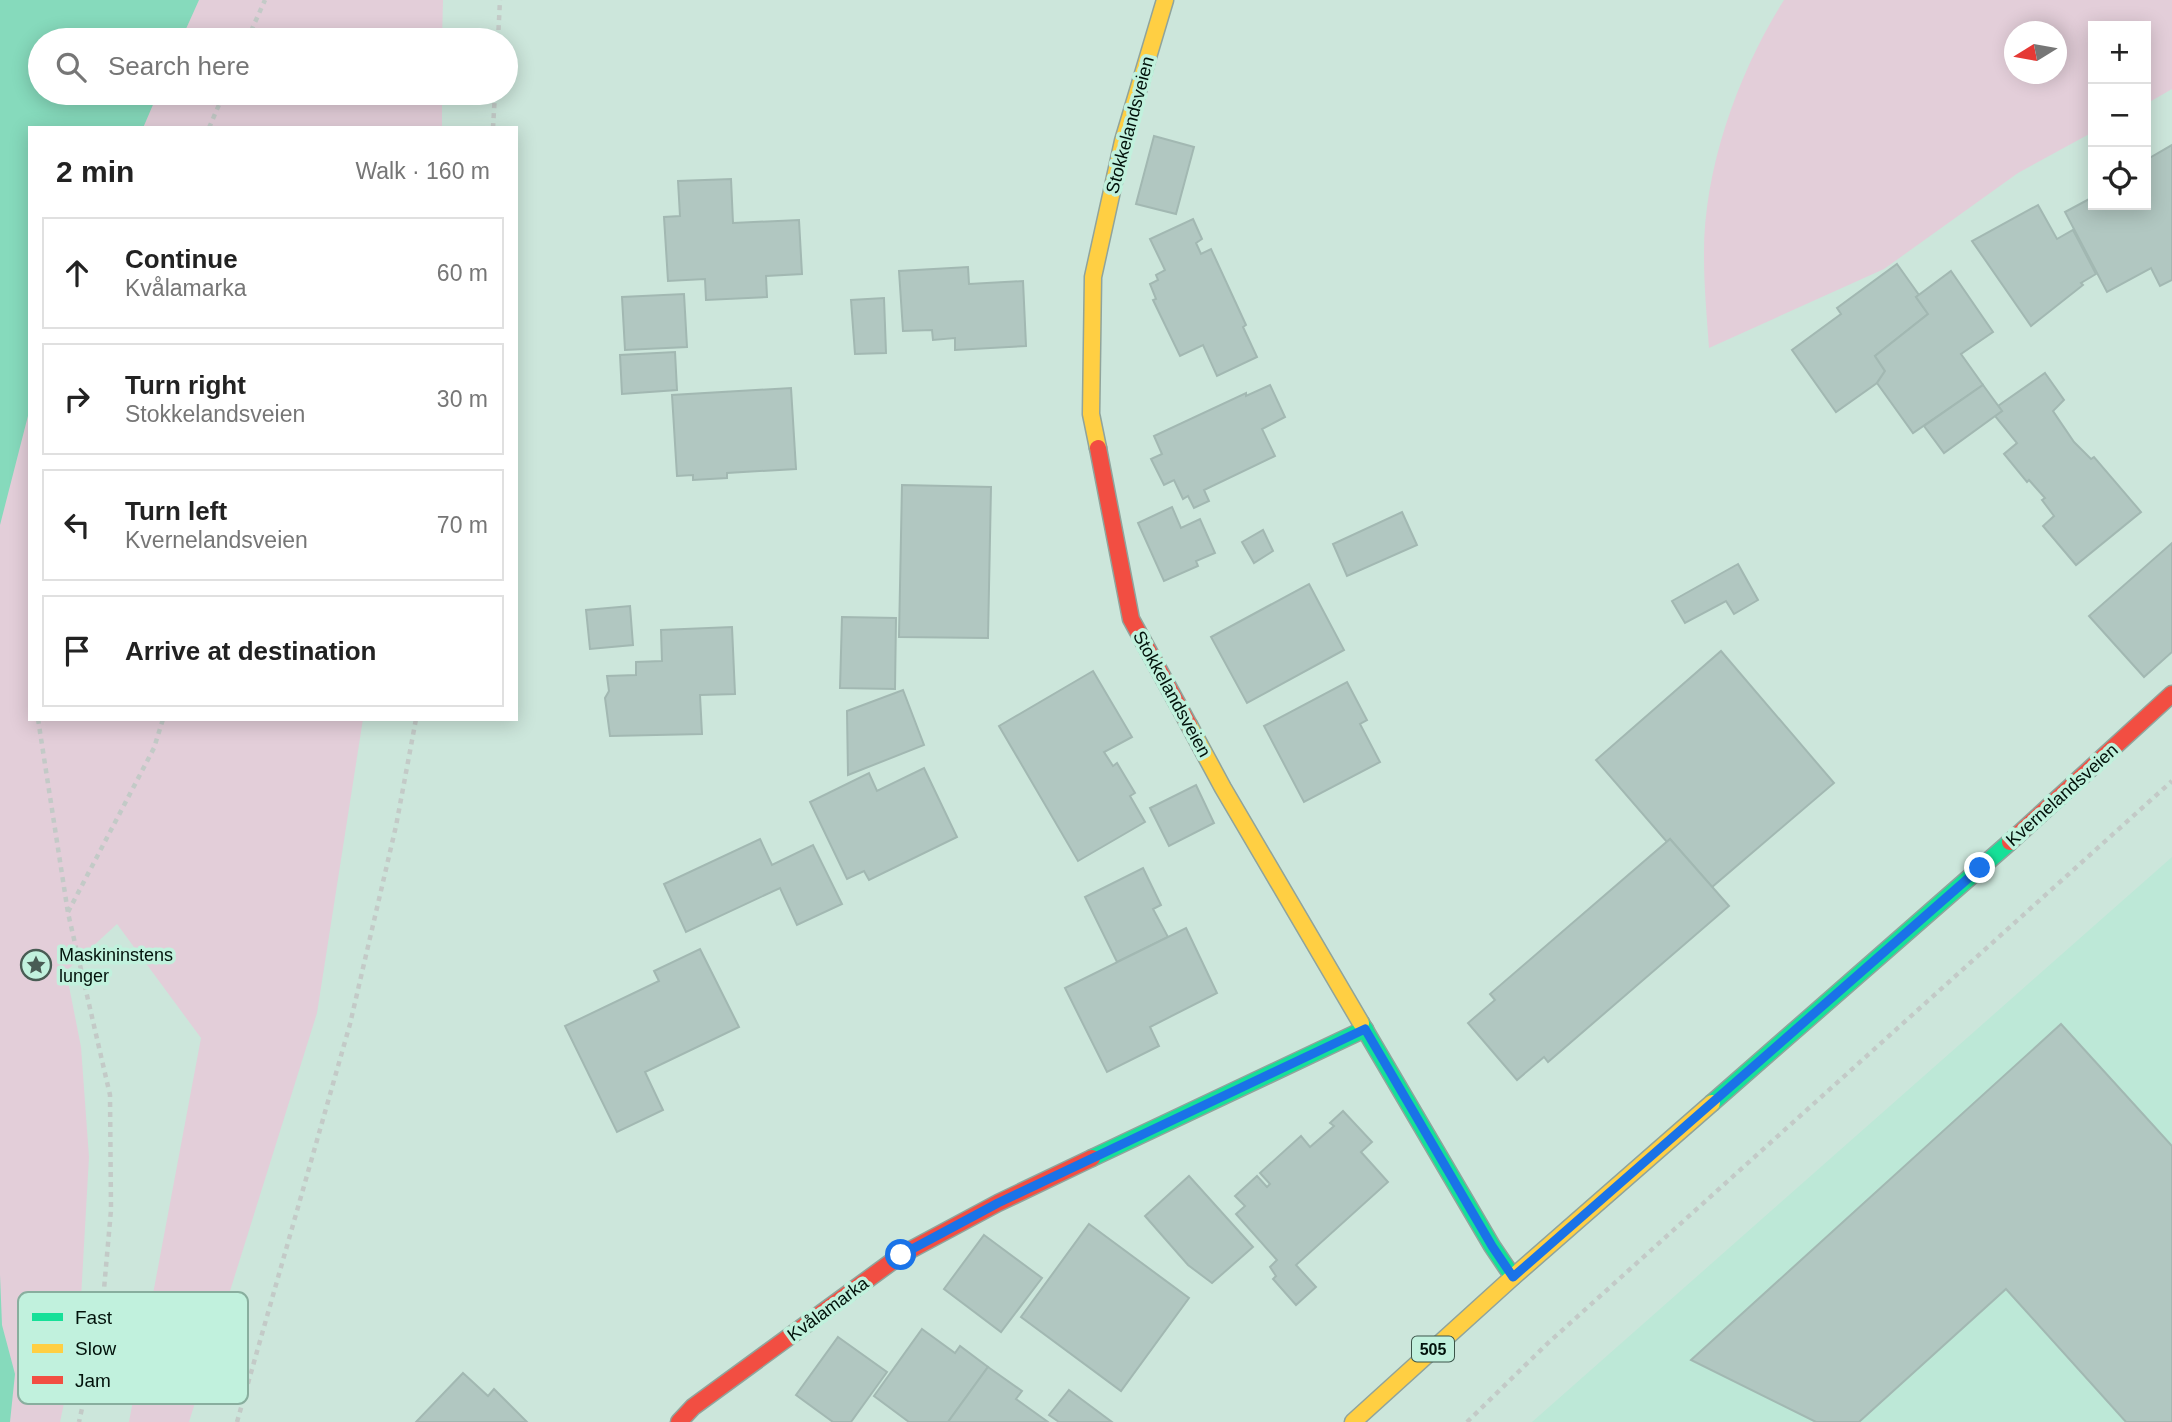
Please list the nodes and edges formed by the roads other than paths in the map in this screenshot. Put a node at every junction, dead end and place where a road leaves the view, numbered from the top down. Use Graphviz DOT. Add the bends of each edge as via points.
graph roads {
  1 [pos="1165,0"];
  2 [pos="2172,694"];
  3 [pos="1365,1029"];
  4 [pos="1513,1277"];
  5 [pos="679,1422"];
  6 [pos="1353,1422"];
  1 -- 3 [label="street, Stokkelandsveien" via="1123,141 1093,277 1091,414 1131,619 1223,788"];
  2 -- 4 [label="street, Kvernelandsveien / 505"];
  3 -- 4 [label="street, Stokkelandsveien"];
  3 -- 5 [label="street, Kvålamarka" via="998,1203 901,1255 693,1407"];
  4 -- 6 [label="street, Kvernelandsveien / 505"];
}
